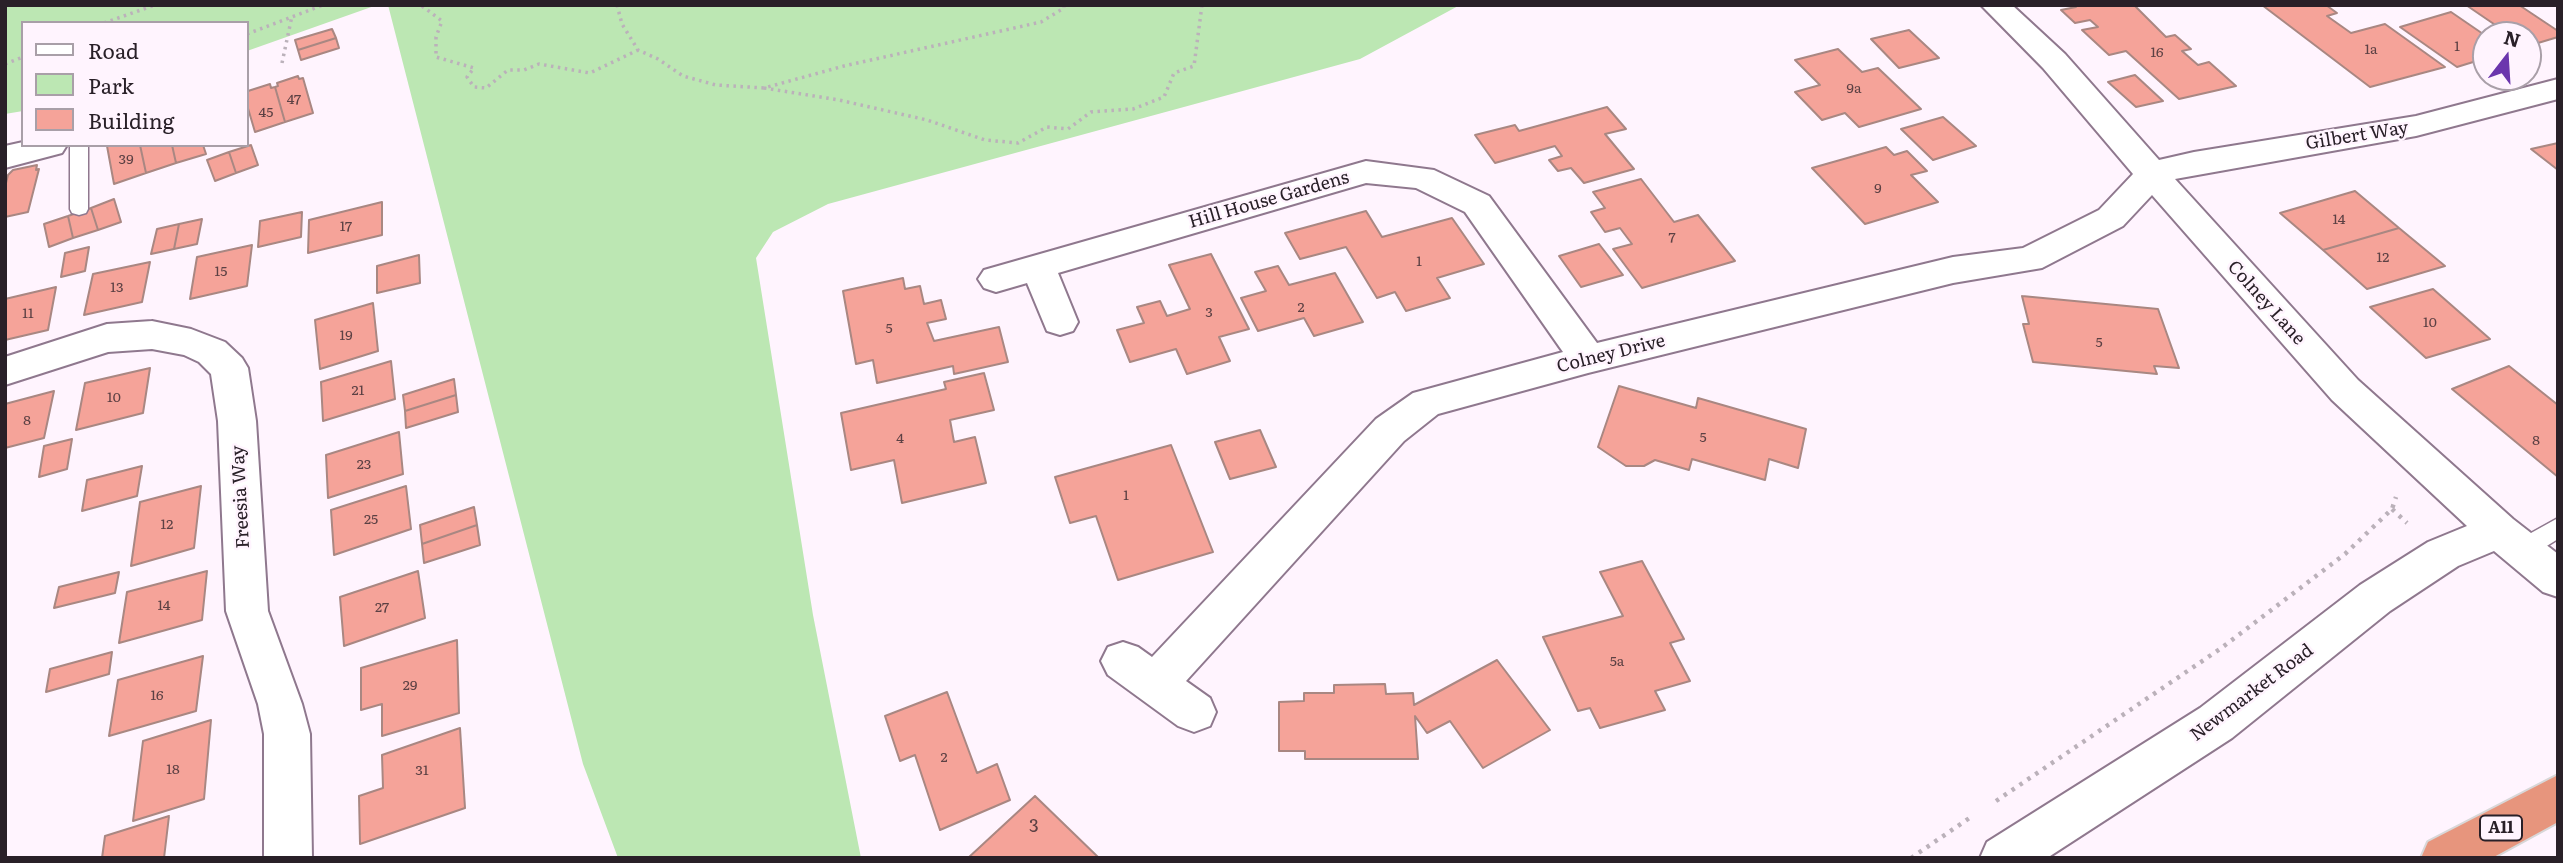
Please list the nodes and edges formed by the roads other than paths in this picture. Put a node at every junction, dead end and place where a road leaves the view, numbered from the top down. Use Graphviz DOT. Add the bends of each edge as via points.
graph roads {
  1 [pos="1995,5"];
  2 [pos="2558,89"];
  3 [pos="43,147"];
  4 [pos="79,147"];
  5 [pos="5,157"];
  6 [pos="2153,173"];
  7 [pos="79,209"];
  8 [pos="1038,267"];
  9 [pos="996,279"];
  10 [pos="1060,322"];
  11 [pos="1588,359"];
  12 [pos="5,371"];
  13 [pos="2558,527"];
  14 [pos="2510,541"];
  15 [pos="2558,579"];
  16 [pos="1194,712"];
  17 [pos="2558,797"];
  18 [pos="288,858"];
  19 [pos="2004,858"];
  20 [pos="2445,858"];
  1 -- 6 [label="street, Colney Lane" via="2054,61"];
  2 -- 6 [label="street, Gilbert Way" via="2416,126"];
  3 -- 5 [label="street"];
  4 -- 7 [label="lane"];
  6 -- 11 [label="street, Colney Drive" via="2111,218 2030,259 1953,270"];
  6 -- 14 [label="street, Colney Lane" via="2345,390"];
  8 -- 9 [label="street, Hill House Gardens"];
  8 -- 10 [label="street"];
  8 -- 11 [label="street, Hill House Gardens" via="1366,172 1422,178 1477,204"];
  11 -- 16 [label="street, Colney Drive" via="1426,403 1390,430 1139,673"];
  12 -- 18 [label="street, Freesia Way" via="107,338 152,335 191,343 212,352 229,368 237,421 247,611 286,734"];
  13 -- 14 [label="lane"];
  14 -- 15 [label="street, Colney Lane"];
  14 -- 19 [label="street, Newmarket Road" via="2443,555 2375,598 2216,723"];
  17 -- 20 [label="highway, A11"];
}
